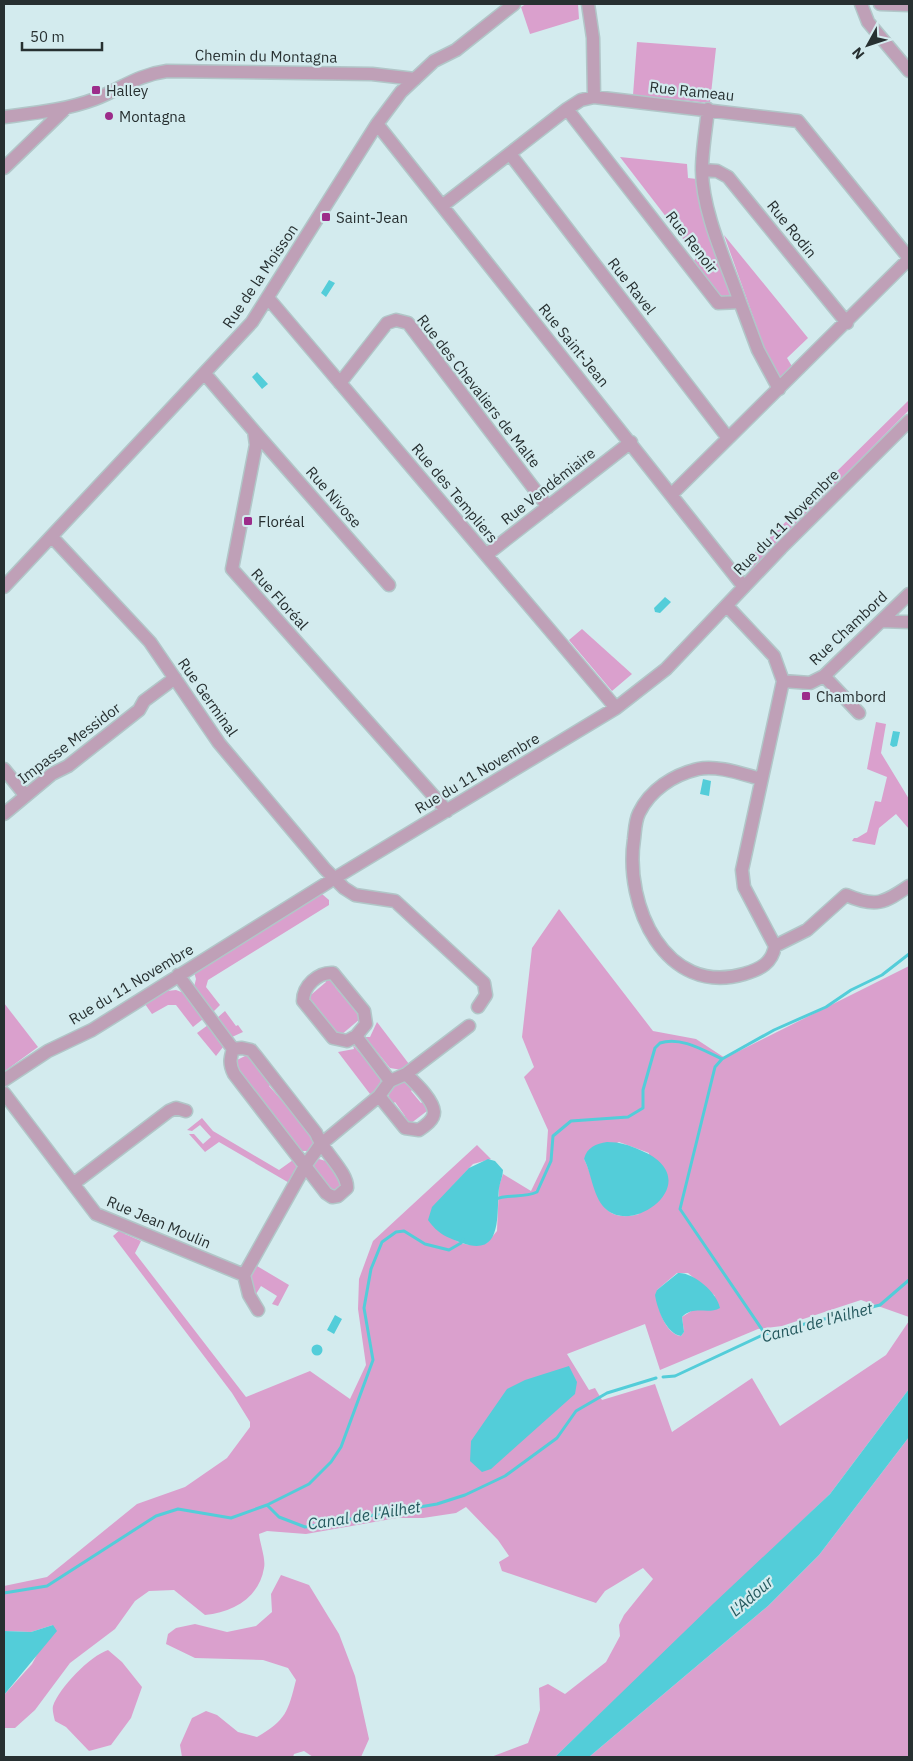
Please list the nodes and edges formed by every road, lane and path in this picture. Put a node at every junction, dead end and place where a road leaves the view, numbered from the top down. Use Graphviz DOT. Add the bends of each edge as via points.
graph roads {
  1 [pos="514,4"];
  2 [pos="588,4"];
  3 [pos="861,4"];
  4 [pos="880,4"];
  5 [pos="909,5"];
  6 [pos="909,71"];
  7 [pos="415,80"];
  8 [pos="594,97"];
  9 [pos="66,108"];
  10 [pos="567,108"];
  11 [pos="708,109"];
  12 [pos="4,117"];
  13 [pos="377,124"];
  14 [pos="510,154"];
  15 [pos="4,168"];
  16 [pos="702,170"];
  17 [pos="442,206"];
  18 [pos="909,259"];
  19 [pos="268,298"];
  20 [pos="740,302"];
  21 [pos="847,323"];
  22 [pos="205,374"];
  23 [pos="340,383"];
  24 [pos="779,389"];
  25 [pos="909,421"];
  26 [pos="254,431"];
  27 [pos="728,438"];
  28 [pos="631,442"];
  29 [pos="672,494"];
  30 [pos="548,507"];
  31 [pos="52,537"];
  32 [pos="486,555"];
  33 [pos="389,585"];
  34 [pos="4,587"];
  35 [pos="744,587"];
  36 [pos="909,594"];
  37 [pos="727,606"];
  38 [pos="881,622"];
  39 [pos="909,622"];
  40 [pos="824,676"];
  41 [pos="175,678"];
  42 [pos="783,681"];
  43 [pos="616,708"];
  44 [pos="859,713"];
  45 [pos="4,769"];
  46 [pos="761,779"];
  47 [pos="25,795"];
  48 [pos="447,811"];
  49 [pos="4,814"];
  50 [pos="335,878"];
  51 [pos="909,886"];
  52 [pos="775,946"];
  53 [pos="178,975"];
  54 [pos="478,1007"];
  55 [pos="469,1026"];
  56 [pos="356,1036"];
  57 [pos="234,1049"];
  58 [pos="406,1074"];
  59 [pos="4,1080"];
  60 [pos="390,1081"];
  61 [pos="4,1093"];
  62 [pos="379,1096"];
  63 [pos="186,1112"];
  64 [pos="320,1145"];
  65 [pos="306,1166"];
  66 [pos="73,1184"];
  67 [pos="244,1275"];
  68 [pos="258,1310"];
  1 -- 7 [label="street, Rue de la Moisson" via="456,50 434,61"];
  2 -- 8 [label="street" via="593,38"];
  3 -- 6 [label="street" via="868,22"];
  4 -- 5 [label="street"];
  7 -- 9 [label="street, Chemin du Montagna" via="372,74 167,71 147,74 95,99"];
  7 -- 13 [label="street, Rue de la Moisson" via="400,92"];
  8 -- 10 [label="street, Rue Rameau"];
  8 -- 11 [label="street, Rue Rameau"];
  9 -- 12 [label="street, Chemin du Montagna"];
  9 -- 15 [label="street"];
  10 -- 14 [label="street, Rue Rameau"];
  10 -- 20 [label="street, Rue Renoir" via="718,303"];
  11 -- 16 [label="street"];
  11 -- 18 [label="street, Rue Rameau" via="798,121"];
  13 -- 17 [label="street, Rue Saint-Jean"];
  13 -- 19 [label="street, Rue de la Moisson"];
  14 -- 17 [label="street, Rue Rameau"];
  14 -- 27 [label="street, Rue Ravel"];
  16 -- 20 [label="street" via="708,207"];
  16 -- 21 [label="street, Rue Rodin" via="717,171 728,177"];
  17 -- 28 [label="street, Rue Saint-Jean"];
  18 -- 21 [label="street, Rue Rameau"];
  19 -- 22 [label="street, Rue de la Moisson" via="252,322"];
  19 -- 23 [label="street, Rue des Templiers"];
  20 -- 24 [label="street" via="758,350"];
  21 -- 24 [label="street, Rue Rameau"];
  22 -- 26 [label="street"];
  22 -- 31 [label="street, Rue de la Moisson"];
  23 -- 30 [label="street, Rue des Chevaliers de Malte" via="387,323 396,320 408,323"];
  23 -- 32 [label="street, Rue des Templiers"];
  24 -- 27 [label="street, Rue Rameau"];
  25 -- 35 [label="street, Rue du 11 Novembre"];
  26 -- 33 [label="street, Rue Nivose"];
  26 -- 48 [label="street, Rue Floréal" via="256,445 232,568"];
  27 -- 29 [label="street, Rue Rameau"];
  28 -- 29 [label="street, Rue Saint-Jean"];
  28 -- 30 [label="street, Rue Vendémiaire"];
  29 -- 35 [label="street, Rue Saint-Jean"];
  30 -- 32 [label="street, Rue Vendémiaire"];
  31 -- 34 [label="street, Rue de la Moisson"];
  31 -- 41 [label="street, Rue Germinal" via="150,642"];
  32 -- 43 [label="street, Rue des Templiers"];
  35 -- 37 [label="street, Rue du 11 Novembre"];
  36 -- 38 [label="street, Rue Chambord"];
  37 -- 42 [label="street" via="774,656"];
  37 -- 43 [label="street, Rue du 11 Novembre" via="666,669"];
  38 -- 39 [label="street"];
  38 -- 40 [label="street, Rue Chambord"];
  40 -- 42 [label="street, Rue Chambord" via="810,683"];
  40 -- 44 [label="street"];
  41 -- 47 [label="street, Impasse Messidor" via="68,766"];
  41 -- 50 [label="street, Rue Germinal" via="219,743 302,844"];
  42 -- 46 [label="street"];
  43 -- 48 [label="street, Rue du 11 Novembre"];
  45 -- 47 [label="street"];
  46 -- 52 [label="street" via="742,870 744,887"];
  46 -- 52 [label="street" via="722,770 699,769 674,778 643,805 632,854 635,889 655,941 683,969 708,978 733,977 766,964 774,956"];
  47 -- 49 [label="street, Impasse Messidor"];
  48 -- 50 [label="street, Rue du 11 Novembre"];
  50 -- 53 [label="street, Rue du 11 Novembre"];
  50 -- 54 [label="street, Rue Germinal" via="355,895 395,901 484,983 486,995"];
  51 -- 52 [label="street" via="878,903 864,903 846,895 808,930"];
  53 -- 57 [label="street"];
  53 -- 59 [label="street, Rue du 11 Novembre" via="92,1030 48,1051"];
  55 -- 58 [label="street"];
  56 -- 56 [label="street" via="347,1041 333,1038 303,1001 307,986 319,976 333,973 364,1011 366,1024"];
  56 -- 60 [label="street"];
  57 -- 64 [label="street" via="251,1050 316,1133"];
  57 -- 65 [label="street" via="230,1065 234,1074"];
  58 -- 60 [label="street"];
  58 -- 62 [label="street" via="434,1112 426,1125 419,1130 405,1128"];
  60 -- 62 [label="street"];
  61 -- 66 [label="street, Rue Jean Moulin"];
  62 -- 64 [label="street"];
  63 -- 66 [label="street" via="176,1108 169,1110"];
  64 -- 65 [label="street"];
  64 -- 65 [label="street" via="346,1178 347,1188 332,1197"];
  65 -- 67 [label="street"];
  66 -- 67 [label="street, Rue Jean Moulin" via="96,1214 107,1220"];
  67 -- 68 [label="street" via="249,1295"];
}
